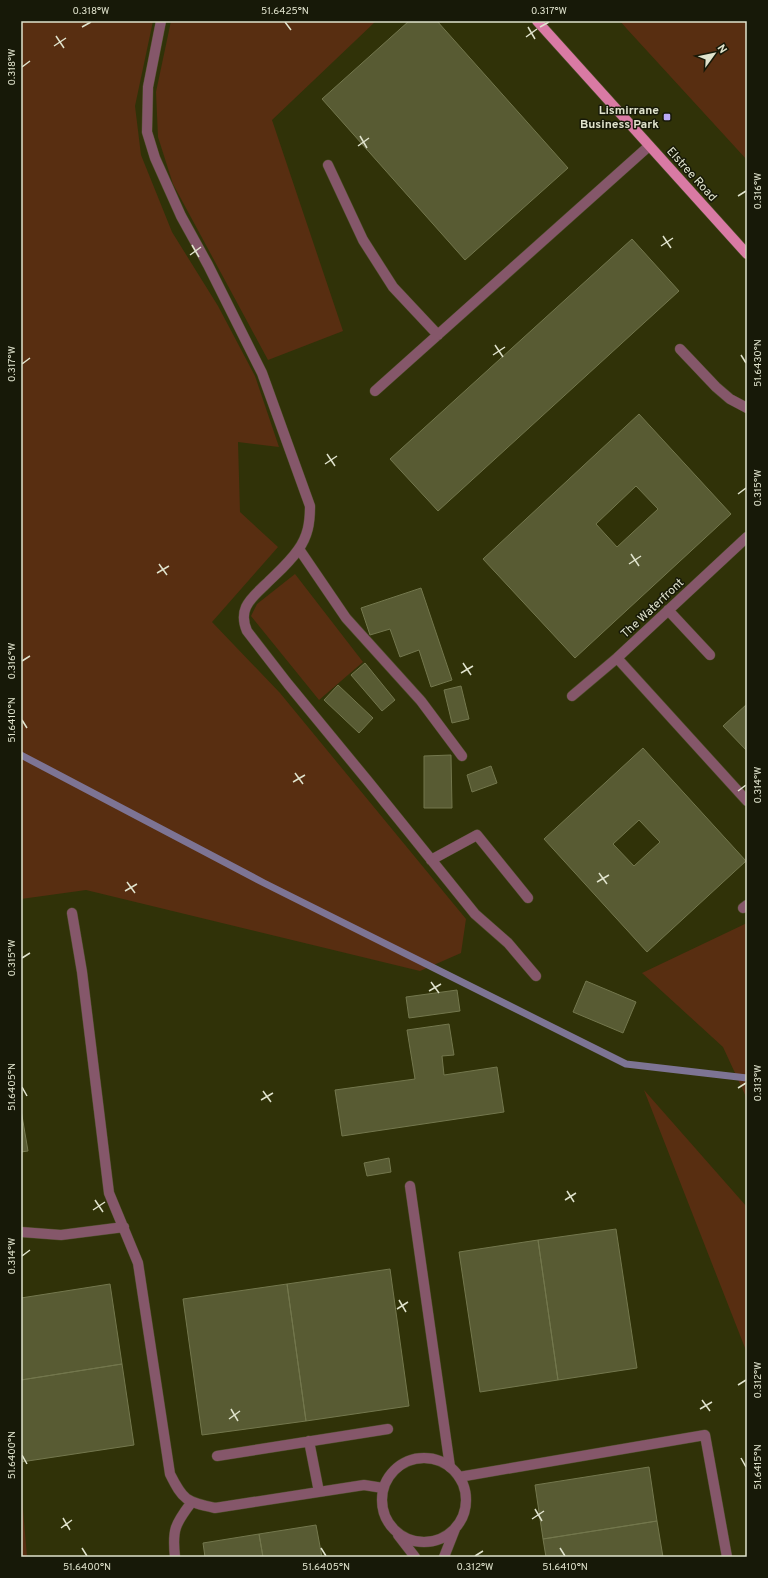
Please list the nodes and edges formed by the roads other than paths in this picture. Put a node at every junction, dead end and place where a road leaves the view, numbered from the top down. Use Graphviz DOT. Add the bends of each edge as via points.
graph roads {
  1 [pos="161,21"];
  2 [pos="537,21"];
  3 [pos="649,146"];
  4 [pos="328,165"];
  5 [pos="747,254"];
  6 [pos="438,335"];
  7 [pos="680,349"];
  8 [pos="375,391"];
  9 [pos="747,408"];
  10 [pos="747,537"];
  11 [pos="299,549"];
  12 [pos="668,610"];
  13 [pos="710,655"];
  14 [pos="617,658"];
  15 [pos="572,696"];
  16 [pos="462,756"];
  17 [pos="747,801"];
  18 [pos="431,860"];
  19 [pos="528,898"];
  20 [pos="72,914"];
  21 [pos="536,976"];
  22 [pos="410,1186"];
  23 [pos="124,1227"];
  24 [pos="21,1232"];
  25 [pos="388,1429"];
  26 [pos="309,1442"];
  27 [pos="217,1456"];
  28 [pos="450,1467"];
  29 [pos="459,1477"];
  30 [pos="383,1488"];
  31 [pos="319,1492"];
  32 [pos="191,1503"];
  33 [pos="455,1529"];
  34 [pos="394,1530"];
  35 [pos="175,1557"];
  36 [pos="415,1557"];
  37 [pos="444,1557"];
  38 [pos="728,1557"];
  1 -- 11 [label="street" via="148,87 147,132 155,158 180,216 208,265 262,373 308,497 310,524"];
  2 -- 3 [label="main road, Elstree Road"];
  3 -- 5 [label="main road, Elstree Road"];
  3 -- 6 [label="street"];
  4 -- 6 [label="street" via="363,240 393,287"];
  6 -- 8 [label="street"];
  7 -- 9 [label="street" via="716,387 730,399"];
  10 -- 12 [label="street, The Waterfront"];
  11 -- 16 [label="street" via="346,618 421,701"];
  11 -- 18 [label="street" via="250,599 245,608 244,621 247,632"];
  12 -- 13 [label="street"];
  12 -- 14 [label="street, The Waterfront"];
  14 -- 15 [label="street, The Waterfront"];
  14 -- 17 [label="street"];
  18 -- 19 [label="street" via="477,835"];
  18 -- 21 [label="street" via="475,914 508,943"];
  20 -- 23 [label="street" via="82,972 109,1193"];
  22 -- 28 [label="street"];
  23 -- 24 [label="street" via="61,1235"];
  23 -- 32 [label="street" via="138,1263 170,1474 178,1491"];
  25 -- 26 [label="street"];
  26 -- 27 [label="street"];
  26 -- 31 [label="street"];
  28 -- 29 [label="street"];
  28 -- 30 [label="street" via="438,1460 411,1460 399,1466 389,1476"];
  29 -- 33 [label="street" via="465,1490 466,1503"];
  29 -- 38 [label="street" via="705,1435"];
  30 -- 31 [label="street" via="364,1485"];
  30 -- 34 [label="street" via="383,1510"];
  31 -- 32 [label="street" via="215,1508"];
  32 -- 35 [label="street" via="174,1531"];
  33 -- 34 [label="street" via="432,1542 418,1542 405,1538"];
  33 -- 37 [label="street"];
  34 -- 36 [label="street"];
}
